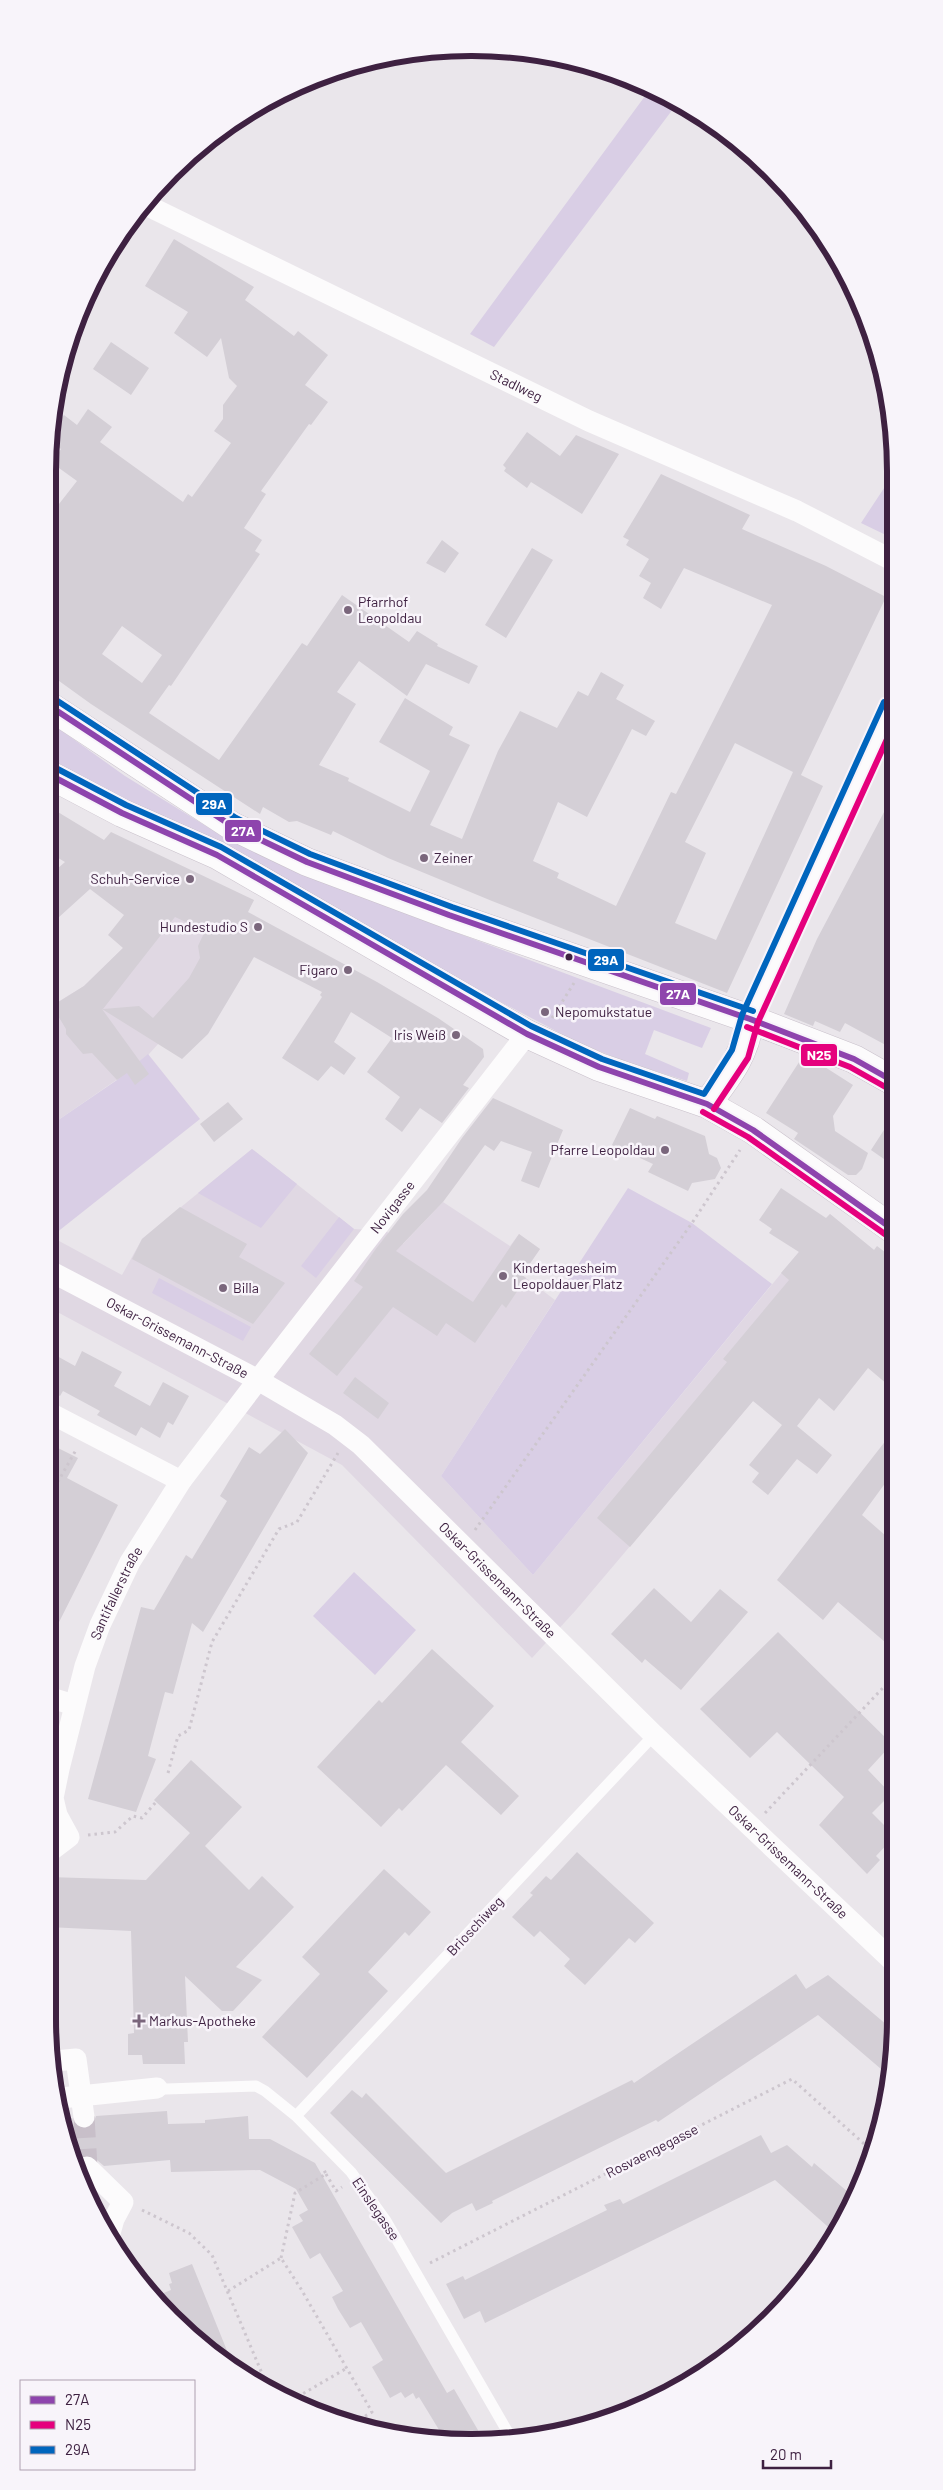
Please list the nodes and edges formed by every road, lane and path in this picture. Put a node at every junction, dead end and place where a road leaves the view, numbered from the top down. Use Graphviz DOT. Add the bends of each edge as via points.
graph roads {
  1 [pos="151,208"];
  2 [pos="887,557"];
  3 [pos="56,710"];
  4 [pos="887,717"];
  5 [pos="56,778"];
  6 [pos="586,963"];
  7 [pos="750,1019"];
  8 [pos="533,1037"];
  9 [pos="887,1078"];
  10 [pos="707,1104"];
  11 [pos="753,1130"];
  12 [pos="887,1225"];
  13 [pos="56,1274"];
  14 [pos="258,1380"];
  15 [pos="56,1416"];
  16 [pos="86,1431"];
  17 [pos="349,1435"];
  18 [pos="181,1481"];
  19 [pos="56,1485"];
  20 [pos="482,1520"];
  21 [pos="887,1683"];
  22 [pos="56,1699"];
  23 [pos="74,1705"];
  24 [pos="654,1735"];
  25 [pos="168,1773"];
  26 [pos="56,1785"];
  27 [pos="156,1802"];
  28 [pos="56,1812"];
  29 [pos="751,1827"];
  30 [pos="69,1837"];
  31 [pos="56,1847"];
  32 [pos="887,1955"];
  33 [pos="59,2061"];
  34 [pos="162,2088"];
  35 [pos="71,2097"];
  36 [pos="296,2116"];
  37 [pos="84,2117"];
  38 [pos="867,2146"];
  39 [pos="87,2167"];
  40 [pos="322,2167"];
  41 [pos="123,2202"];
  42 [pos="112,2226"];
  43 [pos="281,2258"];
  44 [pos="415,2270"];
  45 [pos="228,2291"];
  46 [pos="346,2368"];
  47 [pos="264,2378"];
  48 [pos="299,2396"];
  49 [pos="360,2419"];
  50 [pos="508,2432"];
  1 -- 2 [label="street, Stadlweg" via="589,421 798,511"];
  3 -- 6 [label="street" via="232,826 307,862"];
  4 -- 7 [label="street"];
  5 -- 8 [label="street" via="122,814 217,855"];
  6 -- 7 [label="street"];
  6 -- 8 [label="path"];
  7 -- 9 [label="street" via="854,1059"];
  7 -- 10 [label="street" via="748,1039 735,1066"];
  8 -- 10 [label="street" via="599,1067"];
  8 -- 14 [label="street, Novigasse"];
  10 -- 11 [label="street"];
  11 -- 12 [label="street"];
  11 -- 20 [label="path" via="692,1223"];
  13 -- 14 [label="street, Oskar-Grissemann-Straße"];
  14 -- 17 [label="street, Oskar-Grissemann-Straße"];
  14 -- 18 [label="street, Santifallerstraße"];
  15 -- 16 [label="street"];
  16 -- 18 [label="street"];
  16 -- 19 [label="path"];
  17 -- 24 [label="street, Oskar-Grissemann-Straße"];
  17 -- 25 [label="path" via="297,1522 279,1530 212,1642 189,1730 178,1736"];
  18 -- 23 [label="street, Santifallerstraße" via="119,1582 91,1649"];
  21 -- 29 [label="path"];
  22 -- 23 [label="street"];
  23 -- 26 [label="street, Santifallerstraße"];
  24 -- 29 [label="street, Oskar-Grissemann-Straße"];
  24 -- 36 [label="lane, Brioschiweg"];
  27 -- 30 [label="path" via="142,1818 132,1816 115,1832"];
  28 -- 30 [label="street, Santifallerstraße"];
  29 -- 32 [label="street, Oskar-Grissemann-Straße"];
  30 -- 31 [label="street"];
  33 -- 35 [label="street" via="76,2059"];
  34 -- 35 [label="street"];
  34 -- 36 [label="lane, Einslegasse" via="256,2086"];
  35 -- 37 [label="street"];
  36 -- 44 [label="lane, Einslegasse" via="351,2172 386,2221"];
  38 -- 44 [label="path, Rosvaengegasse" via="792,2079"];
  39 -- 41 [label="street"];
  40 -- 43 [label="path" via="326,2174 295,2193"];
  41 -- 42 [label="street"];
  41 -- 45 [label="path" via="176,2226 201,2242 212,2255"];
  43 -- 45 [label="path"];
  43 -- 46 [label="path"];
  44 -- 50 [label="lane, Einslegasse"];
  45 -- 47 [label="path"];
  46 -- 48 [label="path"];
  46 -- 49 [label="path" via="372,2412"];
}
